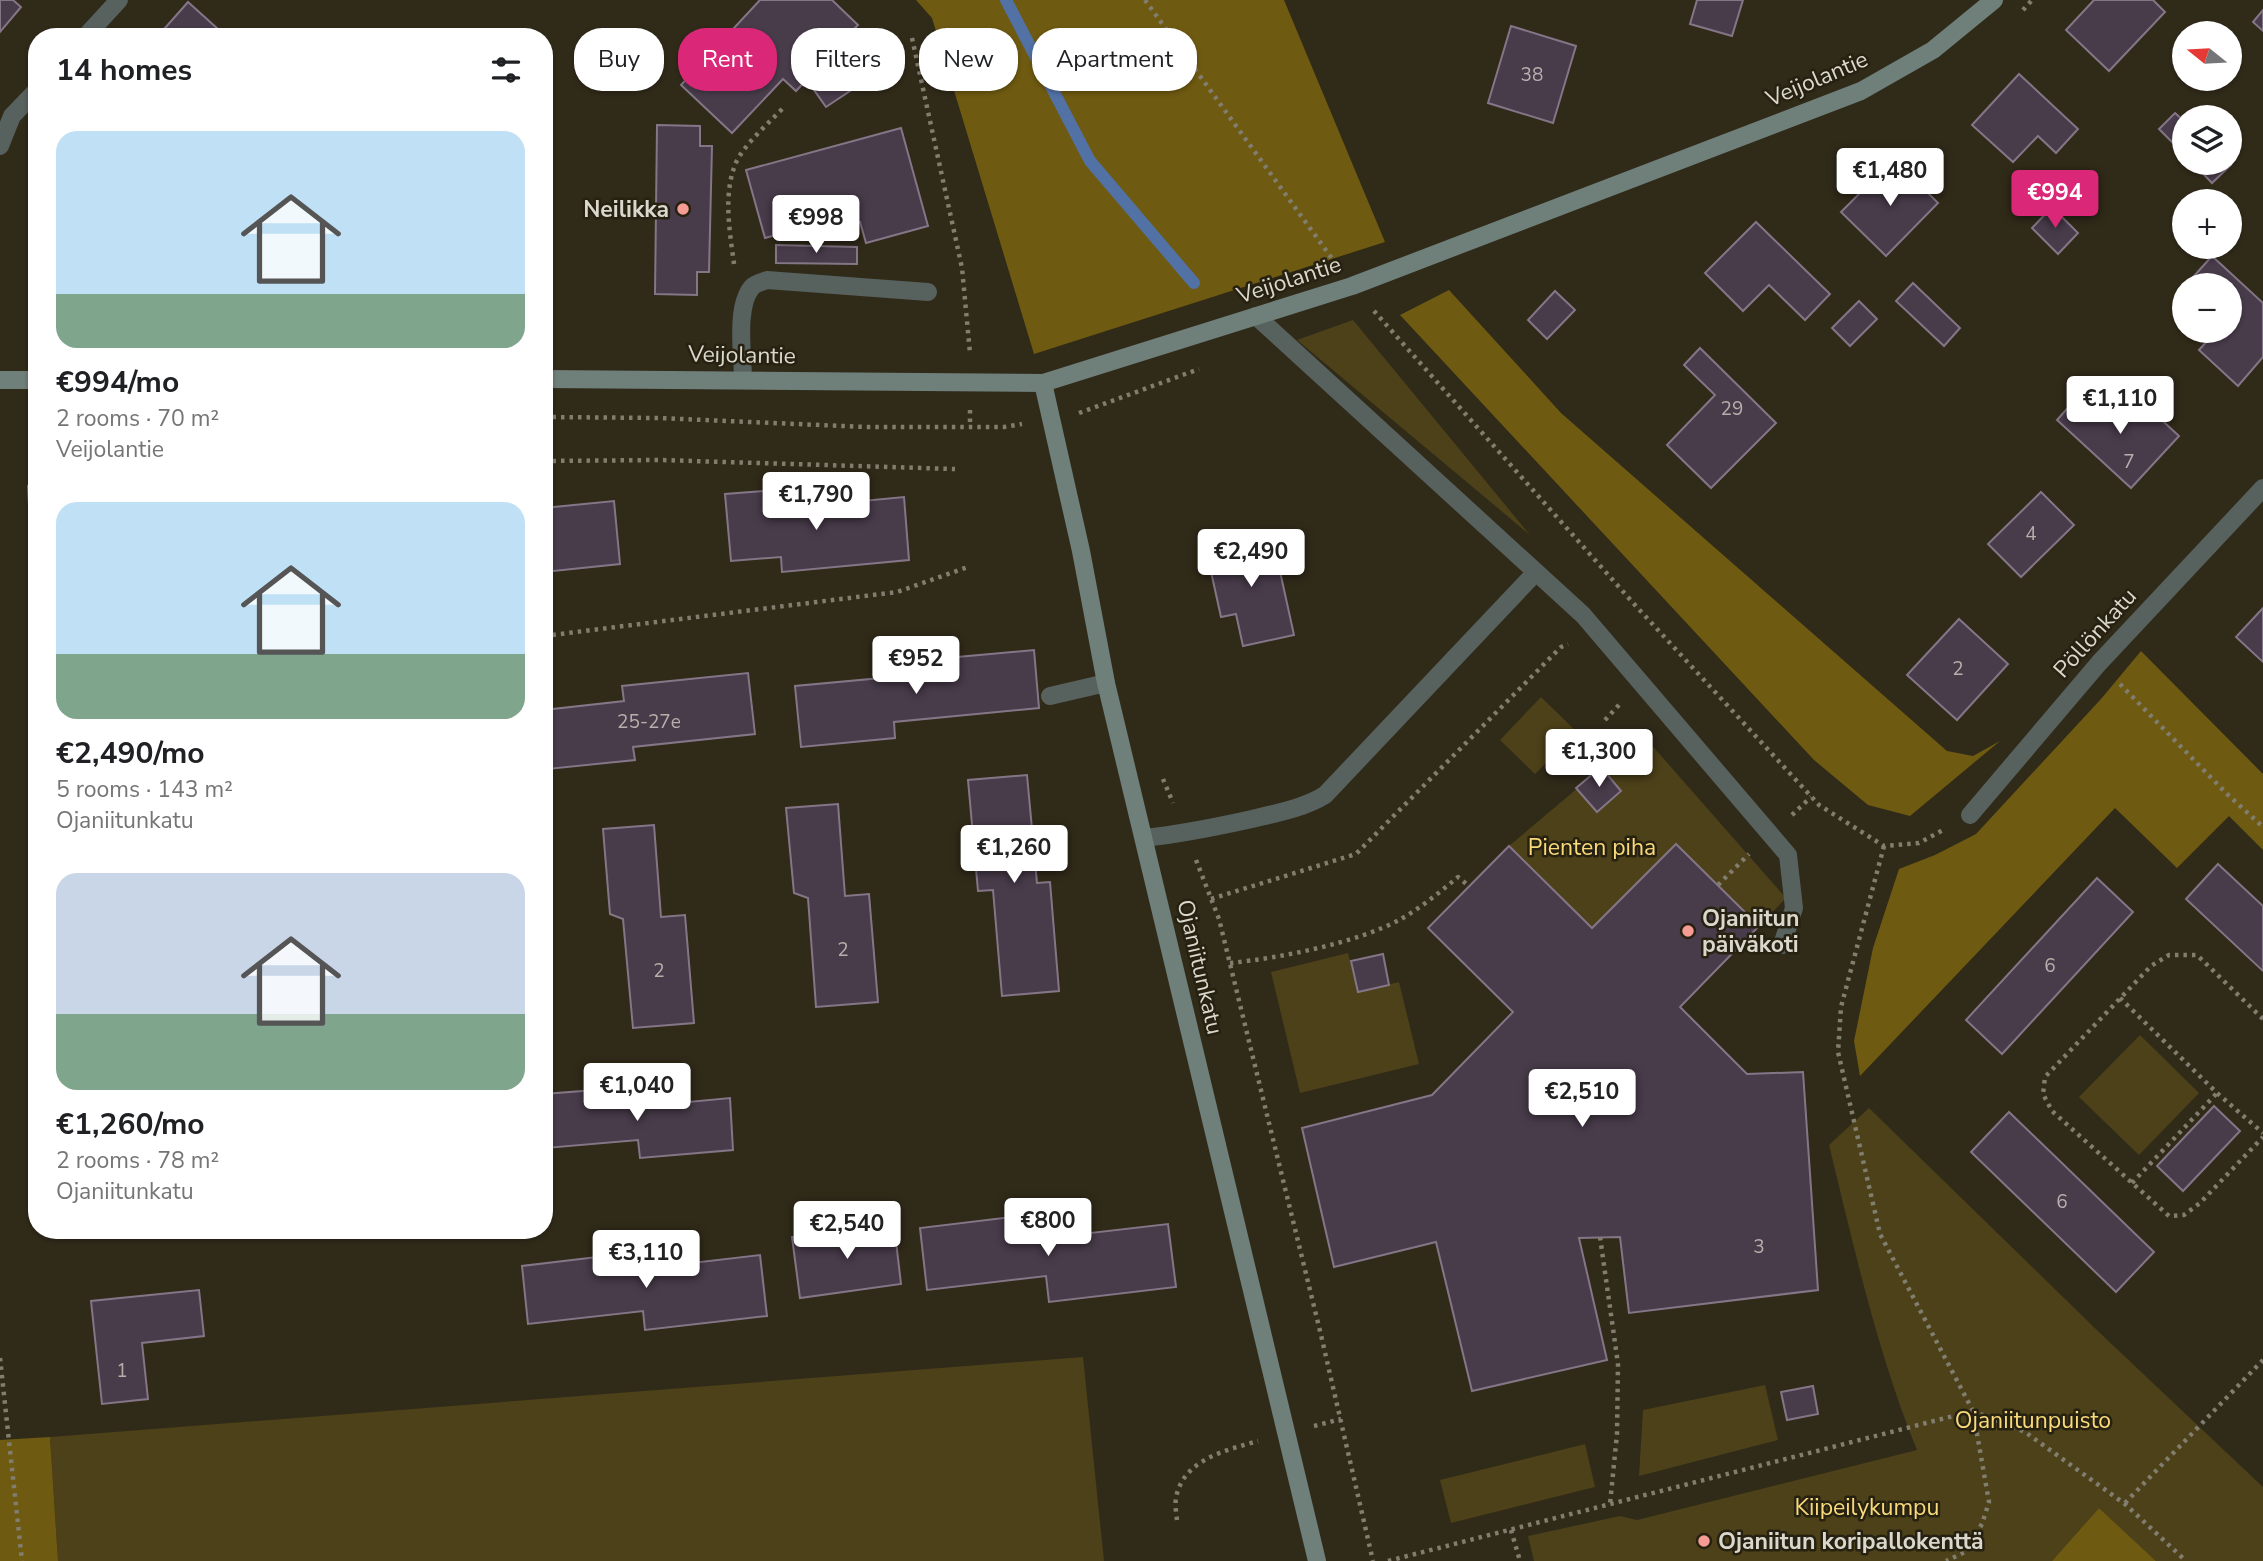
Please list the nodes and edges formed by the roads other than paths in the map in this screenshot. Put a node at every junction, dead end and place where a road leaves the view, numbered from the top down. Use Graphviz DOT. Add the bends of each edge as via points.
graph roads {
  1 [pos="119,0"];
  2 [pos="1994,0"];
  3 [pos="93,28"];
  4 [pos="28,99"];
  5 [pos="0,146"];
  6 [pos="929,292"];
  7 [pos="1256,316"];
  8 [pos="553,379"];
  9 [pos="0,380"];
  10 [pos="28,380"];
  11 [pos="743,380"];
  12 [pos="1044,383"];
  13 [pos="2263,488"];
  14 [pos="1536,572"];
  15 [pos="1106,683"];
  16 [pos="1051,696"];
  17 [pos="1970,815"];
  18 [pos="1144,838"];
  19 [pos="1782,945"];
  20 [pos="1317,1561"];
  1 -- 3 [label="street"];
  2 -- 7 [label="street, Veijolantie" via="1933,50 1861,91 1352,286"];
  4 -- 5 [label="street" via="12,116"];
  6 -- 11 [label="street" via="767,280 754,285 745,299 742,317"];
  7 -- 12 [label="street, Veijolantie"];
  7 -- 14 [label="street"];
  8 -- 11 [label="street, Veijolantie"];
  9 -- 10 [label="street"];
  11 -- 12 [label="street, Veijolantie"];
  12 -- 15 [label="street, Ojaniitunkatu"];
  13 -- 17 [label="street, Pöllönkatu" via="2099,663"];
  14 -- 18 [label="street" via="1325,795 1273,814 1186,834"];
  14 -- 19 [label="street" via="1583,615 1788,855 1794,908"];
  15 -- 16 [label="street"];
  15 -- 18 [label="street, Ojaniitunkatu"];
  18 -- 20 [label="street, Ojaniitunkatu"];
}
